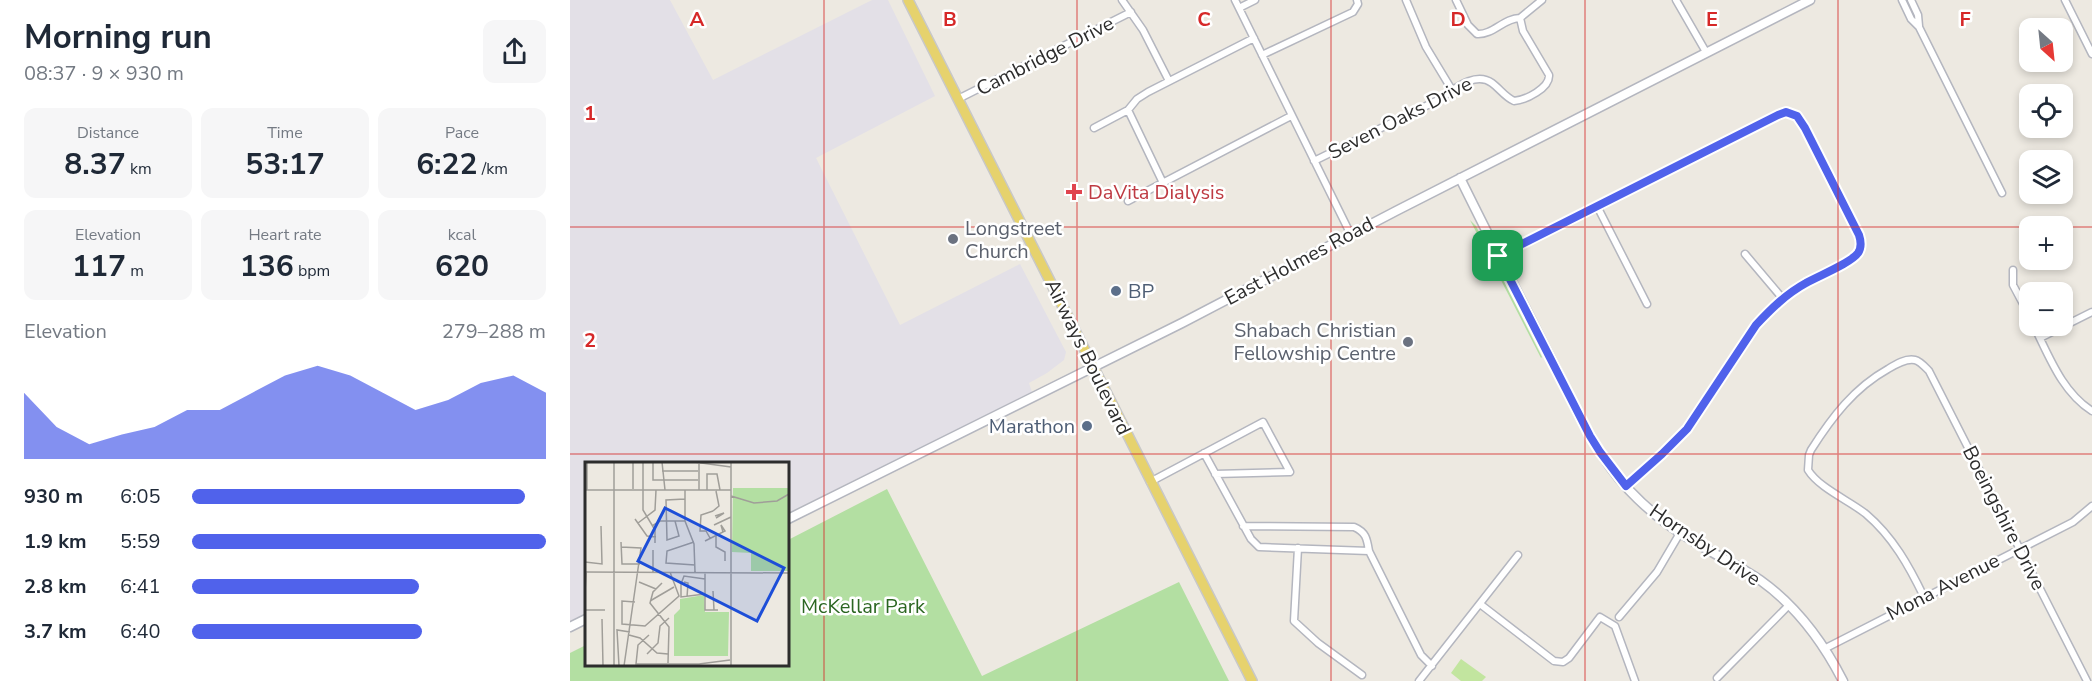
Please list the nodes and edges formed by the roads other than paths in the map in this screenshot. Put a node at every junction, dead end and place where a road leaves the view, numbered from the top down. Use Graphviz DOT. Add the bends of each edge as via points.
graph roads {
  1 [pos="908,0"];
  2 [pos="1122,0"];
  3 [pos="1235,0"];
  4 [pos="1254,0"];
  5 [pos="1357,0"];
  6 [pos="1406,0"];
  7 [pos="1456,0"];
  8 [pos="1542,0"];
  9 [pos="1676,0"];
  10 [pos="1810,0"];
  11 [pos="1902,0"];
  12 [pos="1911,0"];
  13 [pos="2065,0"];
  14 [pos="1239,8"];
  15 [pos="1131,12"];
  16 [pos="1520,18"];
  17 [pos="1919,27"];
  18 [pos="1254,38"];
  19 [pos="1706,52"];
  20 [pos="2092,54"];
  21 [pos="1262,55"];
  22 [pos="1169,81"];
  23 [pos="1452,90"];
  24 [pos="958,99"];
  25 [pos="1128,110"];
  26 [pos="1291,116"];
  27 [pos="1095,128"];
  28 [pos="1314,161"];
  29 [pos="1460,178"];
  30 [pos="1163,183"];
  31 [pos="2002,193"];
  32 [pos="1128,201"];
  33 [pos="1597,206"];
  34 [pos="1351,235"];
  35 [pos="1745,254"];
  36 [pos="1498,256"];
  37 [pos="2013,270"];
  38 [pos="2019,296"];
  39 [pos="1783,299"];
  40 [pos="1647,304"];
  41 [pos="2092,312"];
  42 [pos="2040,338"];
  43 [pos="1094,368"];
  44 [pos="2092,411"];
  45 [pos="1204,453"];
  46 [pos="1215,474"];
  47 [pos="1150,482"];
  48 [pos="1626,486"];
  49 [pos="2092,506"];
  50 [pos="789,519"];
  51 [pos="1243,526"];
  52 [pos="1680,533"];
  53 [pos="1298,548"];
  54 [pos="2019,548"];
  55 [pos="1369,551"];
  56 [pos="1518,555"];
  57 [pos="1924,597"];
  58 [pos="1480,604"];
  59 [pos="1789,605"];
  60 [pos="1619,617"];
  61 [pos="585,620"];
  62 [pos="570,627"];
  63 [pos="1824,649"];
  64 [pos="1432,666"];
  65 [pos="1362,675"];
  66 [pos="1717,678"];
  67 [pos="1252,681"];
  68 [pos="1419,681"];
  69 [pos="1635,681"];
  70 [pos="1843,681"];
  71 [pos="2087,681"];
  1 -- 24 [label="main road, Airways Boulevard"];
  2 -- 15 [label="street"];
  3 -- 14 [label="street"];
  4 -- 14 [label="street"];
  5 -- 21 [label="street" via="1353,12"];
  6 -- 23 [label="street" via="1426,47"];
  7 -- 16 [label="street" via="1477,34"];
  8 -- 16 [label="street"];
  9 -- 19 [label="street"];
  10 -- 19 [label="main road, East Holmes Road"];
  11 -- 17 [label="street"];
  12 -- 17 [label="street"];
  13 -- 20 [label="street"];
  14 -- 18 [label="street"];
  15 -- 22 [label="street"];
  15 -- 24 [label="street, Cambridge Drive"];
  16 -- 23 [label="street, Seven Oaks Drive" via="1523,31 1549,75 1547,85 1514,101 1483,79"];
  17 -- 31 [label="street"];
  18 -- 21 [label="street"];
  18 -- 22 [label="street"];
  19 -- 29 [label="main road, East Holmes Road"];
  21 -- 26 [label="street"];
  22 -- 25 [label="street" via="1142,95"];
  23 -- 28 [label="street, Seven Oaks Drive"];
  24 -- 43 [label="main road, Airways Boulevard"];
  25 -- 27 [label="street"];
  25 -- 30 [label="street"];
  26 -- 28 [label="street"];
  26 -- 30 [label="street"];
  28 -- 34 [label="street"];
  29 -- 34 [label="main road, East Holmes Road"];
  29 -- 36 [label="main road, Hornsby Drive"];
  30 -- 32 [label="street"];
  33 -- 36 [label="street"];
  33 -- 39 [label="street" via="1778,115 1792,113 1805,128 1861,245 1851,259"];
  33 -- 40 [label="street"];
  34 -- 43 [label="main road, East Holmes Road"];
  35 -- 39 [label="street"];
  36 -- 48 [label="main road, Hornsby Drive" via="1590,436"];
  37 -- 38 [label="street" via="2013,285"];
  39 -- 48 [label="street" via="1756,325 1687,429"];
  41 -- 42 [label="street"];
  42 -- 44 [label="street" via="2062,381"];
  43 -- 47 [label="main road, Airways Boulevard"];
  43 -- 50 [label="main road, East Holmes Road"];
  45 -- 46 [label="street"];
  45 -- 46 [label="street" via="1263,422 1290,472"];
  45 -- 47 [label="street"];
  46 -- 51 [label="street"];
  47 -- 67 [label="main road, Airways Boulevard"];
  48 -- 52 [label="main road, Hornsby Drive"];
  49 -- 54 [label="street, Mona Avenue" via="2073,522"];
  51 -- 53 [label="street" via="1259,548"];
  51 -- 55 [label="street" via="1354,527 1363,531"];
  52 -- 59 [label="main road, Hornsby Drive" via="1760,580"];
  52 -- 60 [label="street" via="1657,572"];
  53 -- 55 [label="street"];
  53 -- 65 [label="street" via="1294,621"];
  54 -- 57 [label="street, Mona Avenue"];
  54 -- 57 [label="street, Boeingshire Drive" via="1929,371 1916,360 1901,362 1859,389 1826,427 1807,463 1814,478 1867,515 1892,541"];
  54 -- 71 [label="street, Boeingshire Drive"];
  55 -- 64 [label="street" via="1421,655"];
  56 -- 58 [label="street"];
  57 -- 63 [label="street, Mona Avenue"];
  58 -- 64 [label="street"];
  58 -- 69 [label="street" via="1554,661 1563,662 1600,617 1615,626"];
  59 -- 63 [label="main road, Hornsby Drive"];
  59 -- 66 [label="street"];
  61 -- 62 [label="main road"];
  63 -- 70 [label="main road, Hornsby Drive"];
  64 -- 68 [label="street"];
}
